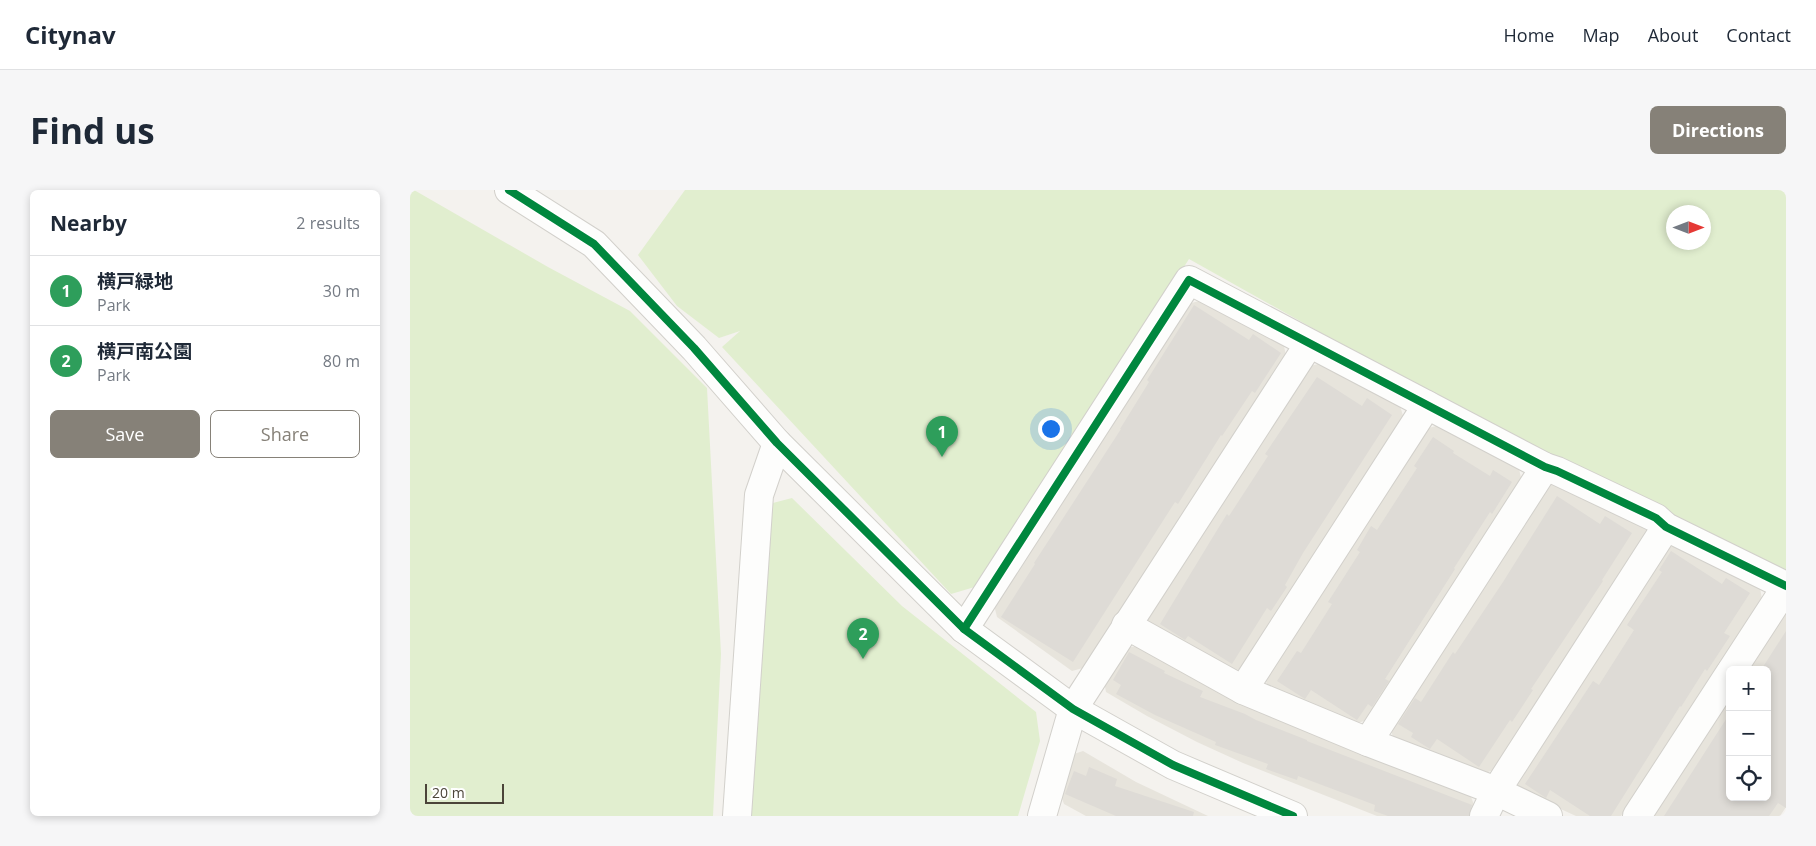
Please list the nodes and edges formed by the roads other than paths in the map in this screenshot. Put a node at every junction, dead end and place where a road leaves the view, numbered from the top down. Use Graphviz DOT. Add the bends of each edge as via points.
graph roads {
  1 [pos="509,190"];
  2 [pos="1309,344"];
  3 [pos="1427,406"];
  4 [pos="777,443"];
  5 [pos="1546,467"];
  6 [pos="1666,527"];
  7 [pos="1786,586"];
  8 [pos="1126,626"];
  9 [pos="964,629"];
  10 [pos="1735,666"];
  11 [pos="1726,679"];
  12 [pos="1243,690"];
  13 [pos="1073,709"];
  14 [pos="1368,742"];
  15 [pos="1496,791"];
  16 [pos="1049,813"];
  17 [pos="737,816"];
  18 [pos="1293,816"];
  19 [pos="1484,816"];
  20 [pos="1548,816"];
  21 [pos="1637,816"];
  1 -- 4 [label="street" via="594,244 694,348"];
  2 -- 3 [label="street"];
  2 -- 8 [label="street"];
  2 -- 9 [label="street" via="1189,280"];
  3 -- 5 [label="street"];
  3 -- 12 [label="street"];
  4 -- 9 [label="street"];
  4 -- 17 [label="street" via="759,495"];
  5 -- 6 [label="street" via="1656,518"];
  5 -- 14 [label="street"];
  6 -- 7 [label="street"];
  6 -- 15 [label="street"];
  7 -- 10 [label="street"];
  8 -- 12 [label="street"];
  8 -- 13 [label="street"];
  9 -- 13 [label="street"];
  11 -- 21 [label="street"];
  12 -- 14 [label="street"];
  13 -- 16 [label="street"];
  13 -- 18 [label="street" via="1173,765"];
  14 -- 15 [label="street"];
  15 -- 19 [label="street"];
  15 -- 20 [label="street"];
}
